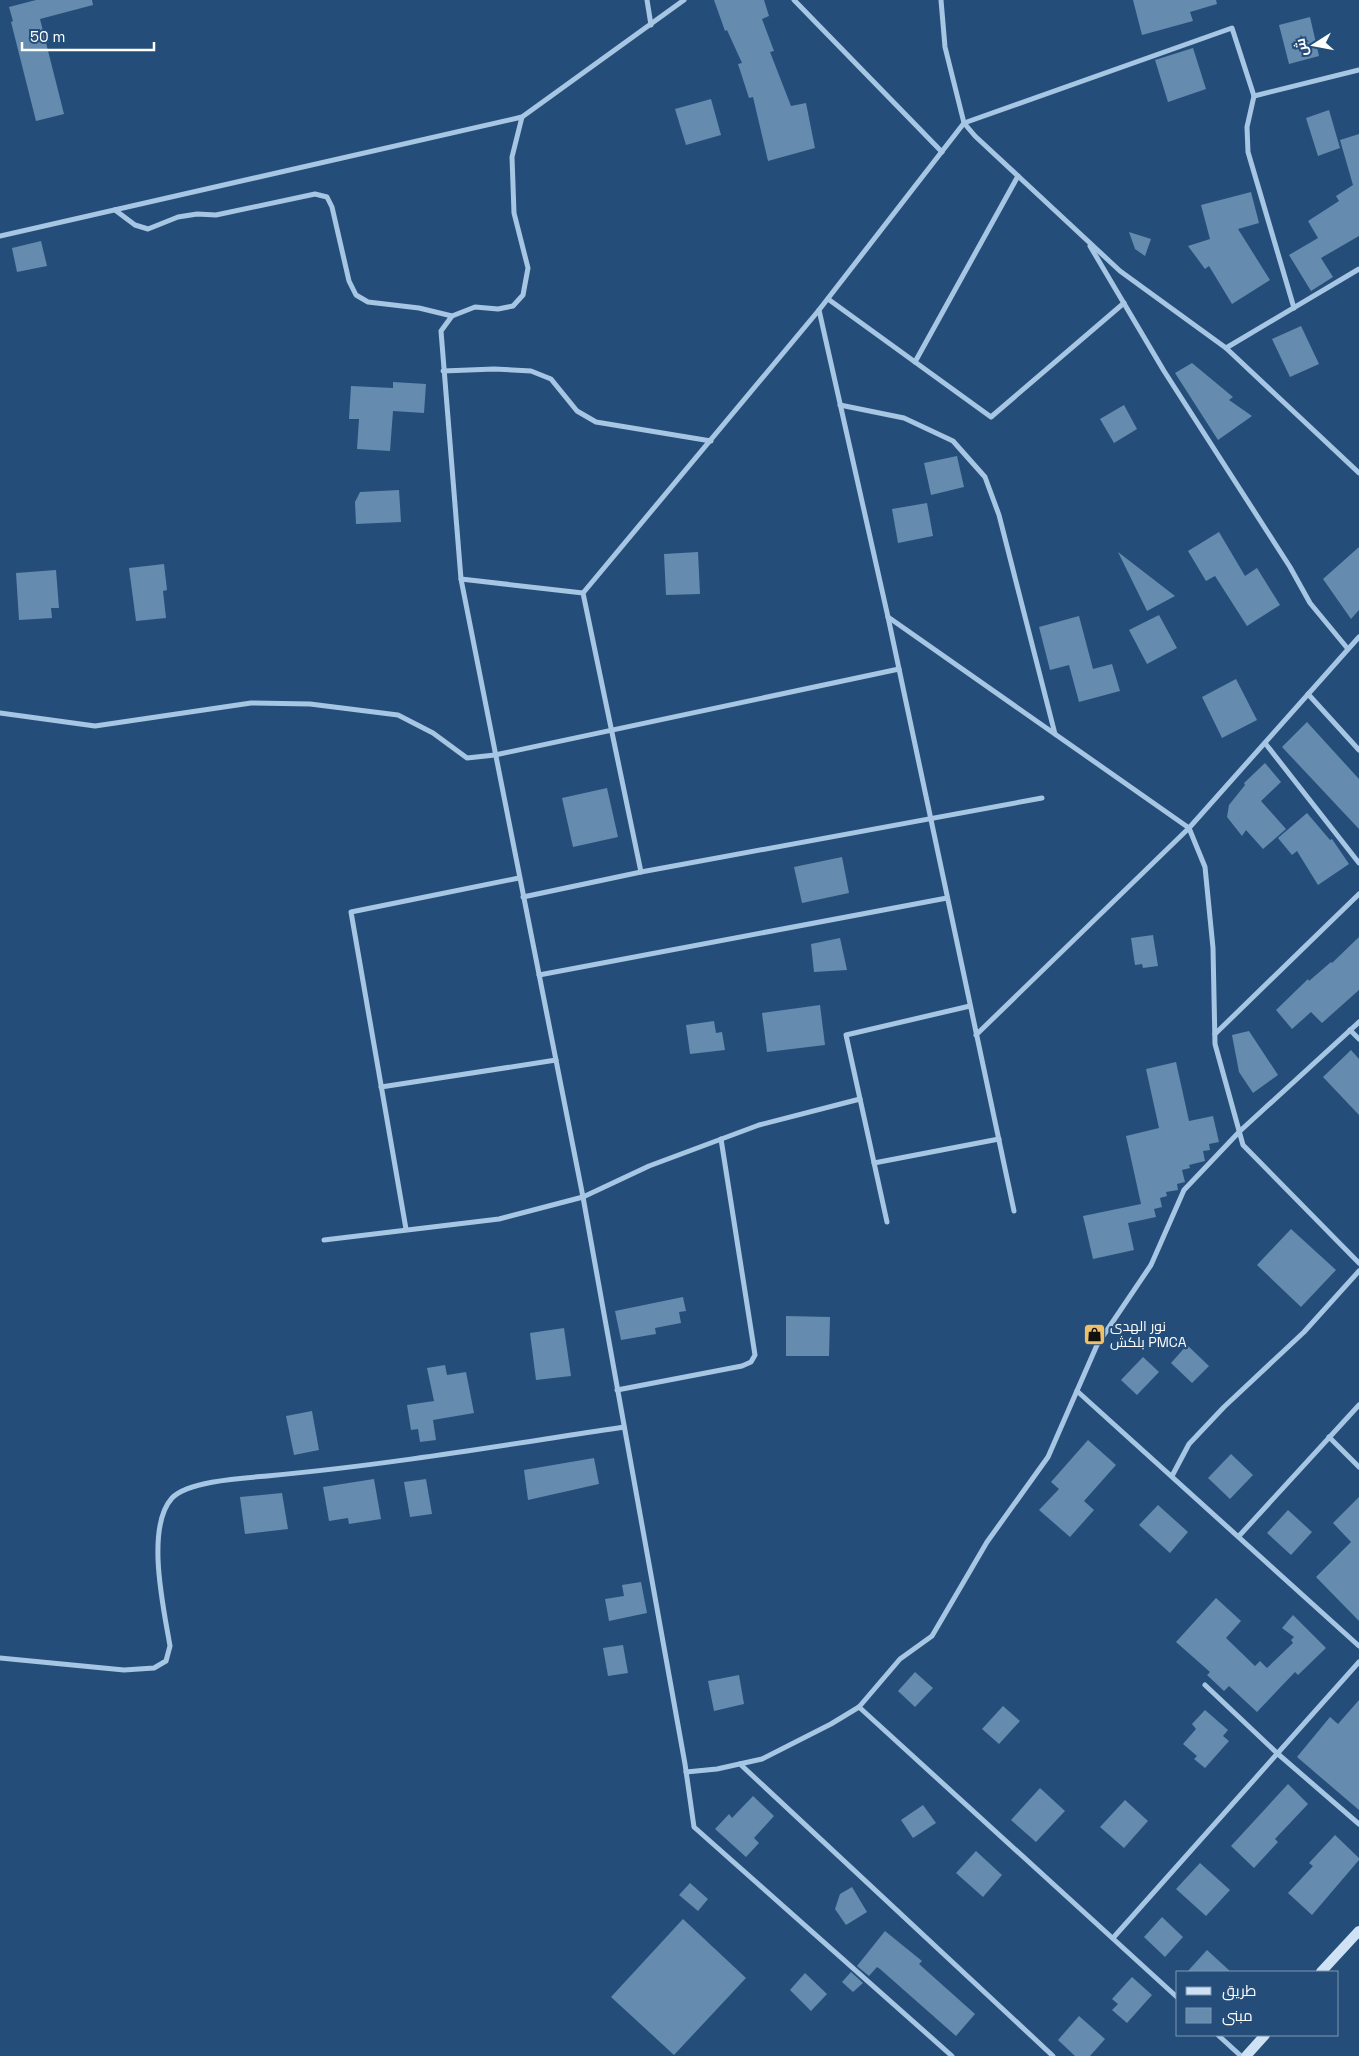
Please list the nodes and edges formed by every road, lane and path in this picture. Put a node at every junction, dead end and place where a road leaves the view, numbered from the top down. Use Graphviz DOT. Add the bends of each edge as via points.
graph roads {
  1 [pos="647,0"];
  2 [pos="684,0"];
  3 [pos="794,0"];
  4 [pos="940,0"];
  5 [pos="652,25"];
  6 [pos="1359,70"];
  7 [pos="1254,96"];
  8 [pos="522,117"];
  9 [pos="964,123"];
  10 [pos="942,152"];
  11 [pos="1018,176"];
  12 [pos="115,210"];
  13 [pos="0,236"];
  14 [pos="1087,240"];
  15 [pos="1359,269"];
  16 [pos="828,299"];
  17 [pos="1124,304"];
  18 [pos="1294,308"];
  19 [pos="819,310"];
  20 [pos="452,316"];
  21 [pos="1226,348"];
  22 [pos="916,362"];
  23 [pos="443,371"];
  24 [pos="840,405"];
  25 [pos="711,441"];
  26 [pos="1359,473"];
  27 [pos="461,579"];
  28 [pos="584,593"];
  29 [pos="888,617"];
  30 [pos="1359,637"];
  31 [pos="1348,650"];
  32 [pos="899,669"];
  33 [pos="1308,694"];
  34 [pos="0,713"];
  35 [pos="613,730"];
  36 [pos="1055,734"];
  37 [pos="1265,743"];
  38 [pos="1359,750"];
  39 [pos="495,755"];
  40 [pos="1042,798"];
  41 [pos="931,819"];
  42 [pos="1189,828"];
  43 [pos="1359,863"];
  44 [pos="641,872"];
  45 [pos="519,878"];
  46 [pos="1359,894"];
  47 [pos="523,897"];
  48 [pos="947,898"];
  49 [pos="539,975"];
  50 [pos="970,1006"];
  51 [pos="1359,1022"];
  52 [pos="1350,1030"];
  53 [pos="1215,1034"];
  54 [pos="976,1035"];
  55 [pos="1359,1039"];
  56 [pos="556,1060"];
  57 [pos="381,1087"];
  58 [pos="860,1099"];
  59 [pos="1240,1131"];
  60 [pos="721,1139"];
  61 [pos="999,1140"];
  62 [pos="874,1162"];
  63 [pos="583,1197"];
  64 [pos="1014,1211"];
  65 [pos="887,1222"];
  66 [pos="406,1229"];
  67 [pos="324,1240"];
  68 [pos="1359,1263"];
  69 [pos="1359,1271"];
  70 [pos="617,1390"];
  71 [pos="1077,1391"];
  72 [pos="1359,1405"];
  73 [pos="624,1427"];
  74 [pos="1330,1437"];
  75 [pos="1359,1467"];
  76 [pos="1172,1476"];
  77 [pos="1239,1536"];
  78 [pos="1359,1646"];
  79 [pos="0,1658"];
  80 [pos="1359,1662"];
  81 [pos="1205,1685"];
  82 [pos="859,1707"];
  83 [pos="1278,1754"];
  84 [pos="740,1764"];
  85 [pos="686,1772"];
  86 [pos="1359,1824"];
  87 [pos="1359,1931"];
  88 [pos="1113,1938"];
  89 [pos="1322,1971"];
  90 [pos="1176,1996"];
  91 [pos="1219,2036"];
  92 [pos="1264,2036"];
  93 [pos="952,2056"];
  94 [pos="1053,2056"];
  95 [pos="1241,2056"];
  96 [pos="1246,2056"];
  1 -- 5 [label="street"];
  2 -- 5 [label="street"];
  3 -- 10 [label="street"];
  4 -- 9 [label="street" via="945,47"];
  5 -- 8 [label="street"];
  6 -- 7 [label="street"];
  7 -- 9 [label="street" via="1232,28"];
  7 -- 18 [label="street" via="1247,127 1248,152"];
  8 -- 12 [label="street"];
  8 -- 20 [label="street" via="512,157 514,213 528,268 523,295 513,306 498,309 475,307"];
  9 -- 10 [label="street"];
  9 -- 11 [label="street"];
  10 -- 16 [label="street"];
  11 -- 14 [label="street"];
  11 -- 22 [label="street"];
  12 -- 13 [label="street"];
  12 -- 20 [label="street" via="135,225 148,229 178,217 216,215 315,194 327,197 332,206 348,281 356,295 368,302"];
  14 -- 17 [label="street"];
  14 -- 21 [label="street" via="1120,271"];
  15 -- 18 [label="street"];
  16 -- 19 [label="street"];
  16 -- 22 [label="street"];
  17 -- 22 [label="street" via="990,417"];
  17 -- 31 [label="street" via="1310,603"];
  18 -- 21 [label="street"];
  19 -- 24 [label="street"];
  19 -- 25 [label="street"];
  20 -- 23 [label="street" via="441,330"];
  21 -- 26 [label="street"];
  23 -- 25 [label="street" via="531,371 551,379 577,412 596,422"];
  23 -- 27 [label="street"];
  24 -- 29 [label="street"];
  24 -- 36 [label="street" via="904,418 953,441 985,477 999,515"];
  25 -- 28 [label="street"];
  27 -- 28 [label="street"];
  27 -- 39 [label="street"];
  28 -- 35 [label="street"];
  29 -- 32 [label="street"];
  29 -- 36 [label="street"];
  30 -- 31 [label="street"];
  31 -- 33 [label="street"];
  32 -- 35 [label="street"];
  32 -- 41 [label="street"];
  33 -- 37 [label="street"];
  33 -- 38 [label="street"];
  34 -- 39 [label="street" via="95,726 251,703 310,704 398,715 433,733 467,758"];
  35 -- 39 [label="street"];
  35 -- 44 [label="street"];
  36 -- 42 [label="street"];
  37 -- 42 [label="street"];
  37 -- 43 [label="street"];
  39 -- 45 [label="street"];
  40 -- 41 [label="street"];
  41 -- 44 [label="street"];
  41 -- 48 [label="street"];
  42 -- 53 [label="street" via="1205,867 1214,948"];
  42 -- 54 [label="street"];
  44 -- 47 [label="street"];
  45 -- 47 [label="street"];
  45 -- 57 [label="street" via="351,912"];
  46 -- 53 [label="street"];
  47 -- 49 [label="street"];
  48 -- 49 [label="street"];
  48 -- 50 [label="street"];
  49 -- 56 [label="street"];
  50 -- 54 [label="street"];
  50 -- 58 [label="street" via="846,1035"];
  51 -- 52 [label="street"];
  52 -- 55 [label="street"];
  52 -- 59 [label="street"];
  53 -- 59 [label="street"];
  54 -- 61 [label="street"];
  56 -- 57 [label="street"];
  56 -- 63 [label="street"];
  57 -- 66 [label="street"];
  58 -- 60 [label="street" via="759,1125"];
  58 -- 62 [label="street"];
  59 -- 68 [label="street" via="1243,1145"];
  59 -- 71 [label="street" via="1184,1190 1151,1265 1097,1345"];
  60 -- 63 [label="street" via="649,1166"];
  60 -- 70 [label="street" via="755,1355 751,1362 742,1366"];
  61 -- 62 [label="street"];
  61 -- 64 [label="street"];
  62 -- 65 [label="street"];
  63 -- 66 [label="street" via="499,1219"];
  63 -- 70 [label="street"];
  66 -- 67 [label="street"];
  69 -- 76 [label="street" via="1304,1332 1189,1444"];
  70 -- 73 [label="street"];
  71 -- 76 [label="street"];
  71 -- 82 [label="street" via="1048,1457 987,1542 932,1636 900,1658"];
  72 -- 74 [label="street"];
  73 -- 79 [label="street" via="352,1468 238,1479 188,1488 172,1498 157,1552 170,1646 166,1662 154,1668 124,1670"];
  73 -- 85 [label="street"];
  74 -- 75 [label="street"];
  74 -- 77 [label="street"];
  76 -- 77 [label="street"];
  77 -- 78 [label="street"];
  80 -- 83 [label="street"];
  81 -- 83 [label="street"];
  82 -- 84 [label="street" via="762,1760"];
  82 -- 88 [label="street"];
  83 -- 86 [label="street"];
  83 -- 88 [label="street"];
  84 -- 85 [label="street"];
  84 -- 94 [label="street"];
  85 -- 93 [label="street" via="694,1827"];
  87 -- 89 [label="street"];
  88 -- 90 [label="street"];
  91 -- 95 [label="street"];
  92 -- 96 [label="street"];
}
